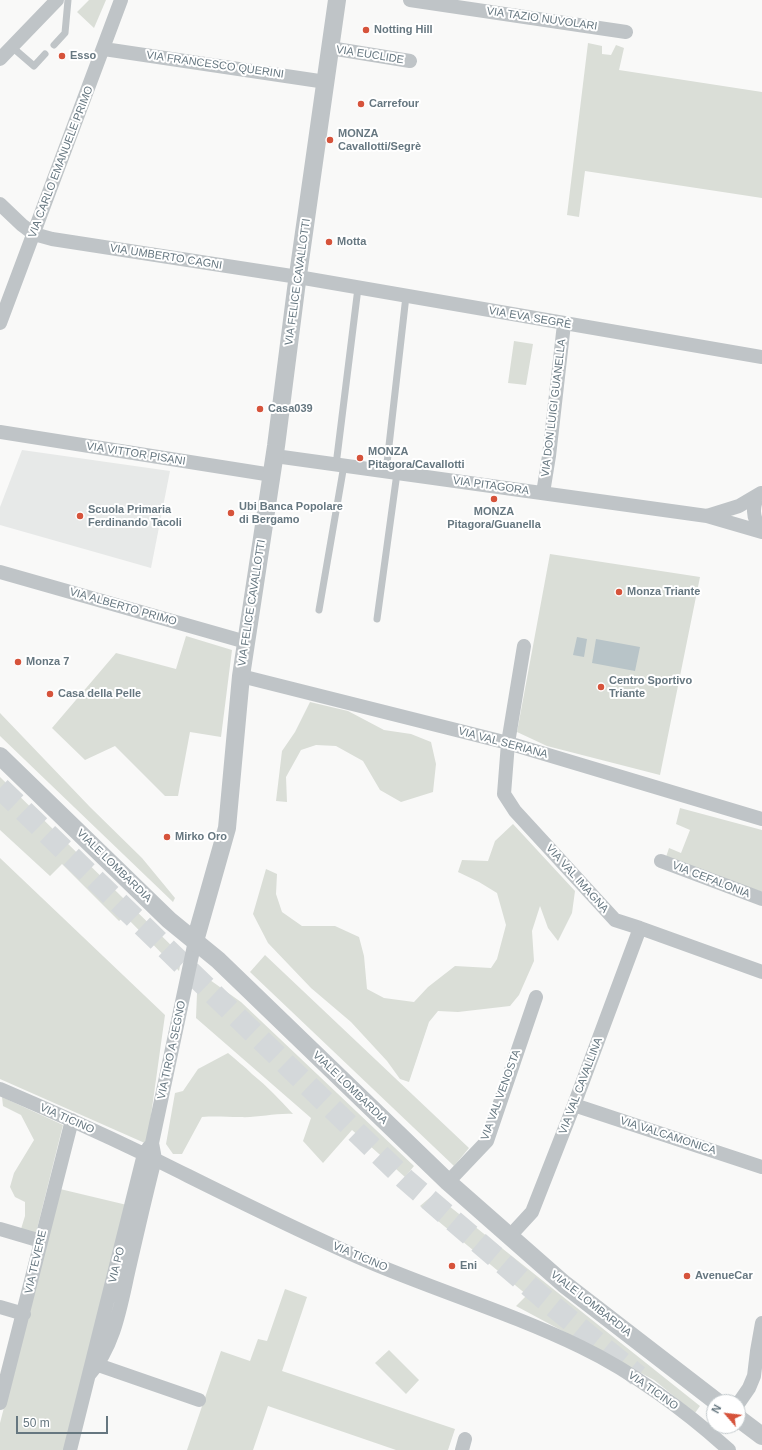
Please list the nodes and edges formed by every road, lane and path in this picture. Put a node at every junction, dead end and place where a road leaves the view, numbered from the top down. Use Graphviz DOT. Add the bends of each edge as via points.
graph roads {
  1 [pos="57,0"];
  2 [pos="68,0"];
  3 [pos="121,0"];
  4 [pos="337,0"];
  5 [pos="410,0"];
  6 [pos="626,32"];
  7 [pos="54,45"];
  8 [pos="12,47"];
  9 [pos="330,48"];
  10 [pos="104,49"];
  11 [pos="45,54"];
  12 [pos="0,59"];
  13 [pos="410,61"];
  14 [pos="326,82"];
  15 [pos="0,204"];
  16 [pos="34,234"];
  17 [pos="298,277"];
  18 [pos="358,288"];
  19 [pos="406,296"];
  20 [pos="0,323"];
  21 [pos="564,324"];
  22 [pos="762,357"];
  23 [pos="0,432"];
  24 [pos="275,456"];
  25 [pos="340,465"];
  26 [pos="392,472"];
  27 [pos="272,475"];
  28 [pos="762,492"];
  29 [pos="543,493"];
  30 [pos="707,516"];
  31 [pos="762,531"];
  32 [pos="0,572"];
  33 [pos="319,610"];
  34 [pos="377,619"];
  35 [pos="246,642"];
  36 [pos="524,646"];
  37 [pos="240,676"];
  38 [pos="508,743"];
  39 [pos="0,756"];
  40 [pos="762,819"];
  41 [pos="661,861"];
  42 [pos="762,899"];
  43 [pos="640,928"];
  44 [pos="195,941"];
  45 [pos="762,972"];
  46 [pos="536,997"];
  47 [pos="0,1089"];
  48 [pos="574,1105"];
  49 [pos="72,1120"];
  50 [pos="150,1152"];
  51 [pos="762,1167"];
  52 [pos="448,1182"];
  53 [pos="0,1229"];
  54 [pos="509,1237"];
  55 [pos="41,1241"];
  56 [pos="0,1306"];
  57 [pos="24,1314"];
  58 [pos="762,1323"];
  59 [pos="759,1354"];
  60 [pos="94,1370"];
  61 [pos="2,1387"];
  62 [pos="707,1394"];
  63 [pos="745,1394"];
  64 [pos="199,1400"];
  65 [pos="0,1403"];
  66 [pos="706,1423"];
  67 [pos="746,1424"];
  68 [pos="719,1434"];
  69 [pos="762,1436"];
  70 [pos="70,1450"];
  71 [pos="729,1450"];
  1 -- 8 [label="street"];
  2 -- 7 [label="lane" via="65,33"];
  3 -- 10 [label="street, VIA CARLO EMANUELE PRIMO"];
  4 -- 9 [label="street, VIA FELICE CAVALLOTTI"];
  5 -- 6 [label="street, VIA TAZIO NUVOLARI"];
  8 -- 11 [label="lane" via="34,66"];
  8 -- 12 [label="street"];
  9 -- 13 [label="street, VIA EUCLIDE"];
  9 -- 14 [label="street, VIA FELICE CAVALLOTTI"];
  10 -- 14 [label="street, VIA FRANCESCO QUERINI"];
  10 -- 16 [label="street, VIA CARLO EMANUELE PRIMO"];
  14 -- 17 [label="street, VIA FELICE CAVALLOTTI"];
  15 -- 16 [label="street"];
  16 -- 17 [label="street, VIA UMBERTO CAGNI" via="52,239"];
  16 -- 20 [label="street, VIA CARLO EMANUELE PRIMO"];
  17 -- 18 [label="street, VIA EVA SEGRÈ"];
  17 -- 24 [label="street, VIA FELICE CAVALLOTTI"];
  18 -- 19 [label="street, VIA EVA SEGRÈ"];
  18 -- 25 [label="lane"];
  19 -- 21 [label="street, VIA EVA SEGRÈ"];
  19 -- 26 [label="lane"];
  21 -- 22 [label="street, VIA EVA SEGRÈ"];
  21 -- 29 [label="street, VIA DON LUIGI GUANELLA"];
  23 -- 27 [label="street, VIA VITTOR PISANI"];
  24 -- 25 [label="street, VIA PITAGORA"];
  24 -- 27 [label="street, VIA FELICE CAVALLOTTI"];
  25 -- 26 [label="street, VIA PITAGORA"];
  25 -- 33 [label="lane"];
  26 -- 29 [label="street, VIA PITAGORA"];
  26 -- 34 [label="lane"];
  27 -- 35 [label="street, VIA FELICE CAVALLOTTI"];
  28 -- 30 [label="street, VIA PITAGORA" via="739,506"];
  28 -- 31 [label="street" via="756,501 754,512 755,520"];
  29 -- 30 [label="street, VIA PITAGORA"];
  30 -- 31 [label="street, VIA PITAGORA"];
  32 -- 35 [label="street, VIA ALBERTO PRIMO"];
  35 -- 37 [label="street, VIA FELICE CAVALLOTTI"];
  36 -- 38 [label="street, VIA VAL IMAGNA"];
  37 -- 38 [label="street, VIA VAL SERIANA"];
  37 -- 44 [label="street, VIA FELICE CAVALLOTTI" via="227,828"];
  38 -- 40 [label="street, VIA VAL SERIANA"];
  38 -- 43 [label="street, VIA VAL IMAGNA" via="504,794 515,811 615,920"];
  39 -- 44 [label="street, VIALE LOMBARDIA" via="169,920"];
  41 -- 42 [label="street, VIA CEFALONIA"];
  43 -- 45 [label="street, VIA VAL IMAGNA"];
  43 -- 48 [label="street, VIA VAL CAVALLINA"];
  44 -- 50 [label="street, VIA TIRO A SEGNO"];
  44 -- 52 [label="street, VIALE LOMBARDIA" via="218,960"];
  46 -- 52 [label="street, VIA VAL VENOSTA" via="487,1141"];
  47 -- 49 [label="street, VIA TICINO"];
  48 -- 51 [label="street, VIA VALCAMONICA"];
  48 -- 54 [label="street, VIA VAL CAVALLINA" via="532,1212"];
  49 -- 50 [label="street, VIA TICINO"];
  49 -- 55 [label="street, VIA TEVERE"];
  50 -- 60 [label="street, VIA PO" via="112,1336"];
  50 -- 66 [label="street, VIA TICINO" via="288,1225 373,1264 523,1321 583,1348 644,1382"];
  52 -- 54 [label="street, VIALE LOMBARDIA"];
  53 -- 55 [label="street"];
  54 -- 62 [label="street, VIALE LOMBARDIA" via="564,1284"];
  55 -- 57 [label="street, VIA TEVERE"];
  56 -- 57 [label="street"];
  57 -- 61 [label="street, VIA TEVERE"];
  58 -- 59 [label="street"];
  59 -- 63 [label="street" via="754,1376"];
  60 -- 64 [label="street"];
  60 -- 70 [label="street, VIA PO"];
  61 -- 65 [label="street, VIA TEVERE"];
  67 -- 69 [label="street"];
  68 -- 71 [label="street, VIA TICINO"];
}
